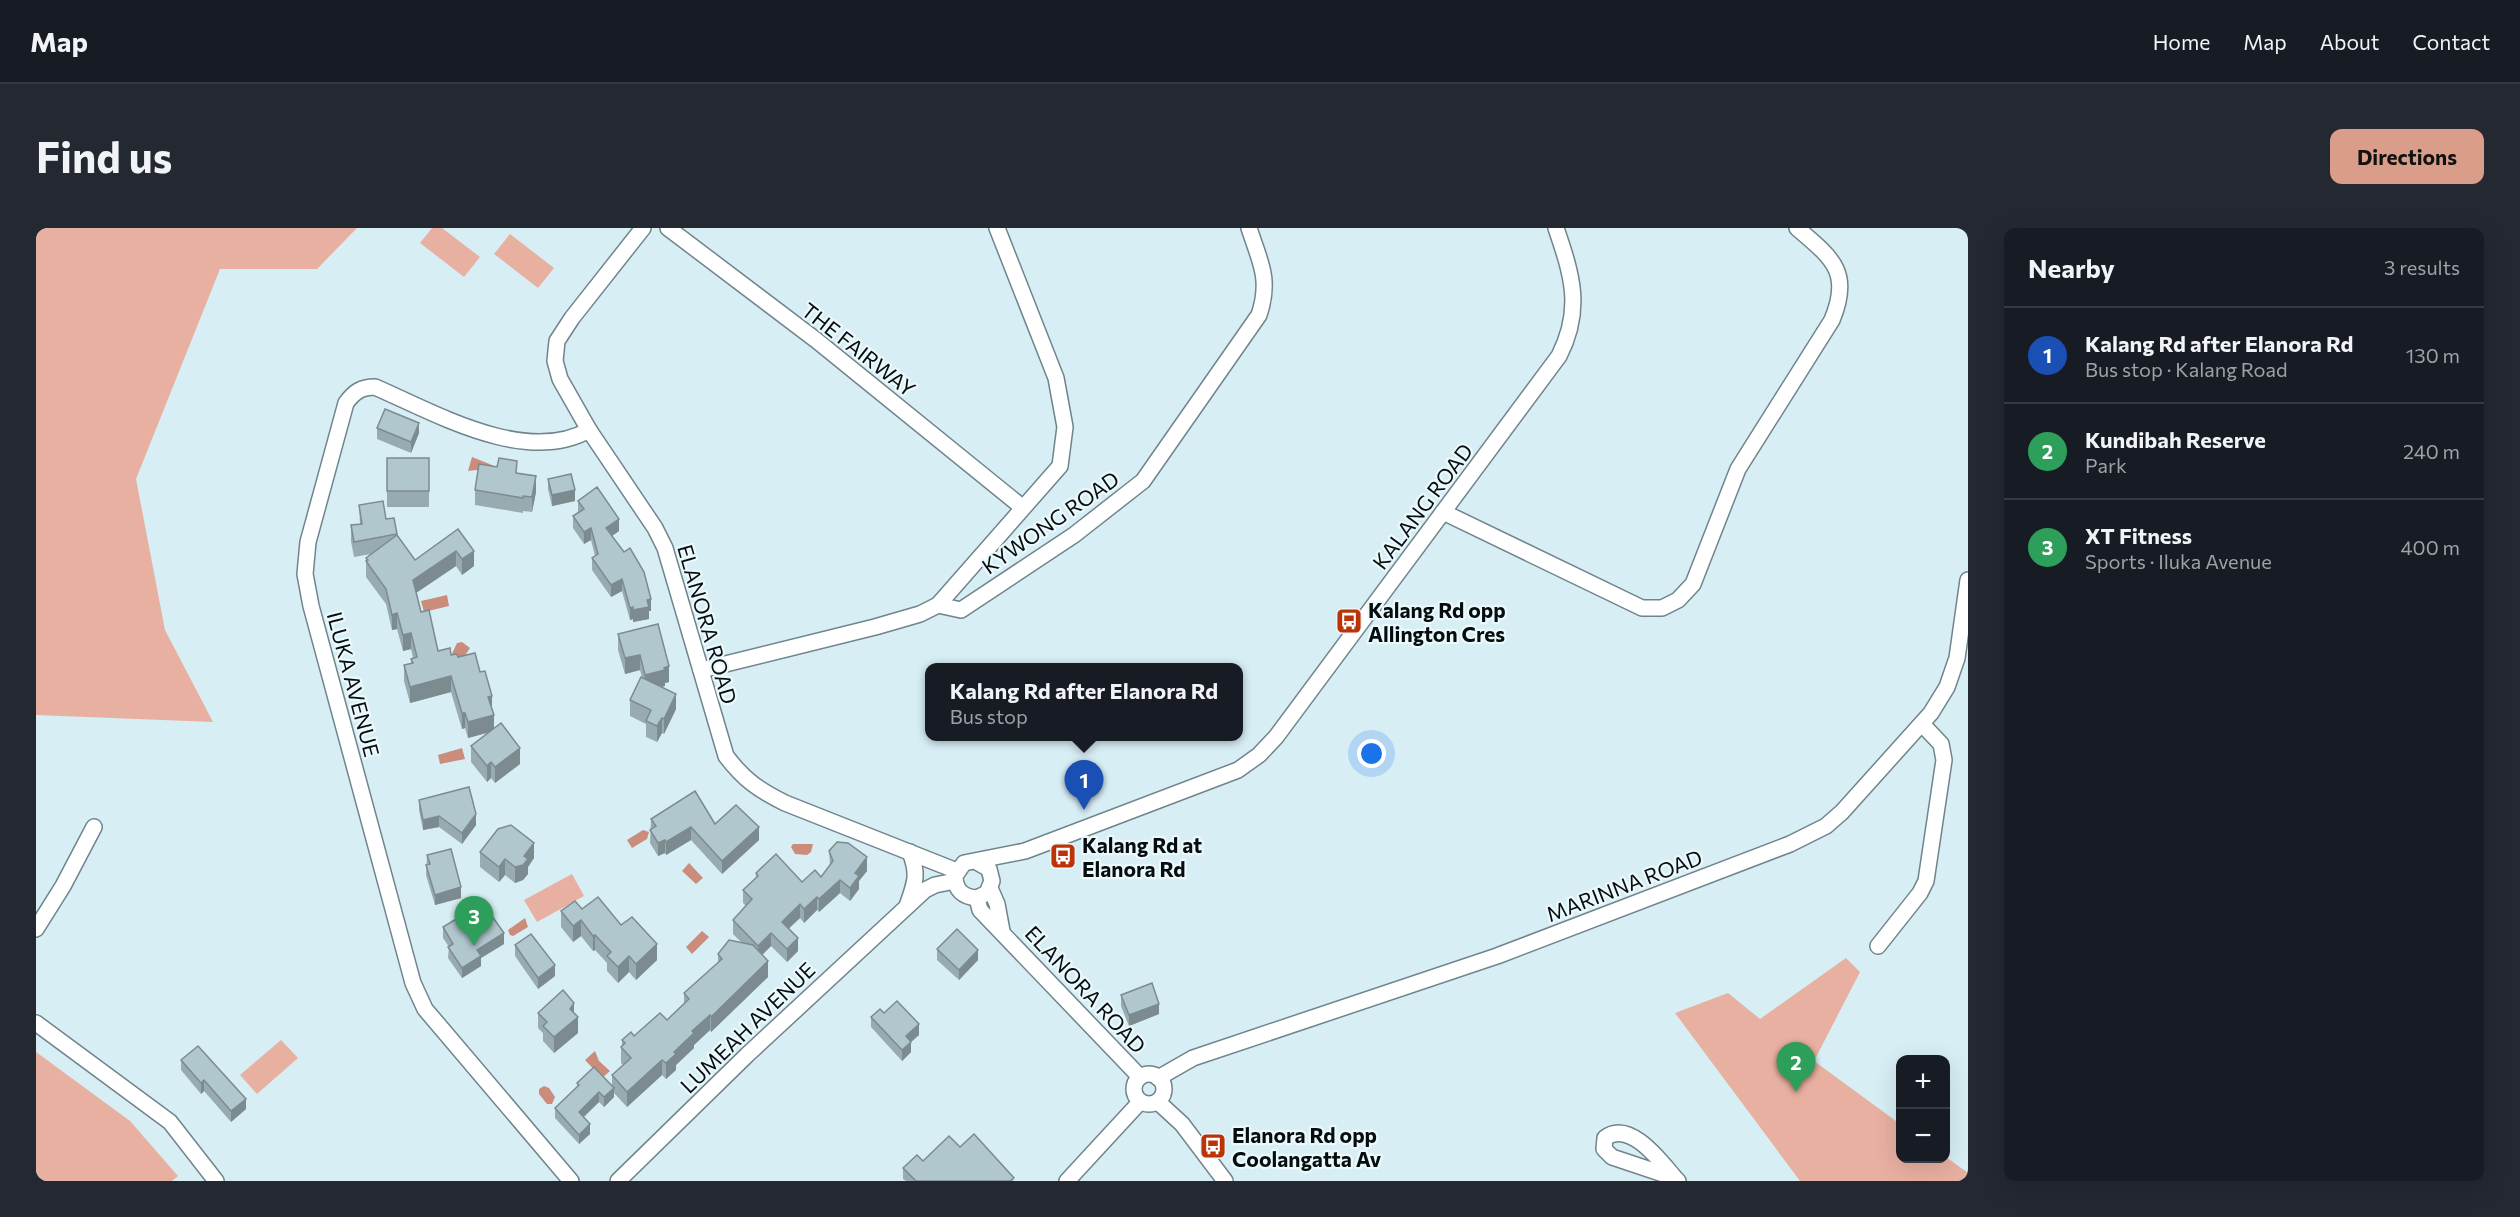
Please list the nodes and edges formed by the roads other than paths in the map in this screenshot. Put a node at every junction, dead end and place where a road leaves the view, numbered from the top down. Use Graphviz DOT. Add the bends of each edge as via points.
graph roads {
  1 [pos="643,228"];
  2 [pos="668,228"];
  3 [pos="997,228"];
  4 [pos="1249,228"];
  5 [pos="1556,228"];
  6 [pos="1797,228"];
  7 [pos="589,430"];
  8 [pos="1022,507"];
  9 [pos="1443,512"];
  10 [pos="1968,580"];
  11 [pos="938,605"];
  12 [pos="701,670"];
  13 [pos="1923,724"];
  14 [pos="94,827"];
  15 [pos="1025,851"];
  16 [pos="910,852"];
  17 [pos="975,861"];
  18 [pos="956,876"];
  19 [pos="986,886"];
  20 [pos="907,906"];
  21 [pos="36,929"];
  22 [pos="1878,946"];
  23 [pos="36,1023"];
  24 [pos="1140,1077"];
  25 [pos="1158,1078"];
  26 [pos="1140,1101"];
  27 [pos="1158,1102"];
  28 [pos="216,1181"];
  29 [pos="571,1181"];
  30 [pos="618,1181"];
  31 [pos="1067,1181"];
  32 [pos="1225,1181"];
  1 -- 7 [label="street, ELANORA ROAD" via="557,341 555,361 560,379"];
  2 -- 8 [label="street, THE FAIRWAY" via="816,340"];
  3 -- 8 [label="street" via="1056,378 1065,427 1060,466"];
  4 -- 11 [label="street, KYWONG ROAD" via="1266,295 1259,315 1143,482 1074,535 961,610"];
  5 -- 9 [label="street, KALANG ROAD" via="1573,289 1573,314 1566,341 1559,356"];
  6 -- 9 [label="street" via="1826,254 1840,275 1840,300 1832,320 1738,469 1693,584 1678,600 1662,609 1642,608"];
  7 -- 12 [label="street, ELANORA ROAD" via="665,548"];
  7 -- 29 [label="street, ILUKA AVENUE" via="575,438 551,443 516,440 472,429 375,387 357,390 346,403 309,542 305,574 416,989 425,1010"];
  8 -- 11 [label="street"];
  9 -- 15 [label="street, KALANG ROAD" via="1259,756 1238,770"];
  10 -- 13 [label="street, MARINNA ROAD" via="1957,658 1947,687"];
  11 -- 12 [label="street, KYWONG ROAD" via="874,627"];
  12 -- 16 [label="street, ELANORA ROAD" via="726,756 740,775 785,803"];
  13 -- 22 [label="street" via="1941,744 1944,760 1926,881"];
  13 -- 25 [label="street, MARINNA ROAD" via="1842,812 1807,837 1497,956 1193,1058"];
  14 -- 21 [label="street"];
  15 -- 17 [label="street, KALANG ROAD"];
  15 -- 19 [label="street, KALANG ROAD"];
  16 -- 18 [label="street, ELANORA ROAD"];
  16 -- 20 [label="street" via="917,868"];
  17 -- 18 [label="street" via="964,863"];
  17 -- 19 [label="street" via="985,865"];
  18 -- 19 [label="street" via="957,888 963,894"];
  18 -- 20 [label="street" via="934,885"];
  19 -- 24 [label="street, ELANORA ROAD" via="980,910"];
  20 -- 30 [label="street, LUMEAH AVENUE"];
  23 -- 28 [label="street" via="170,1122"];
  24 -- 25 [label="street" via="1149,1074"];
  24 -- 26 [label="street" via="1135,1090"];
  25 -- 27 [label="street" via="1163,1092"];
  26 -- 27 [label="street"];
  26 -- 31 [label="street"];
  27 -- 32 [label="street" via="1182,1124"];
}
